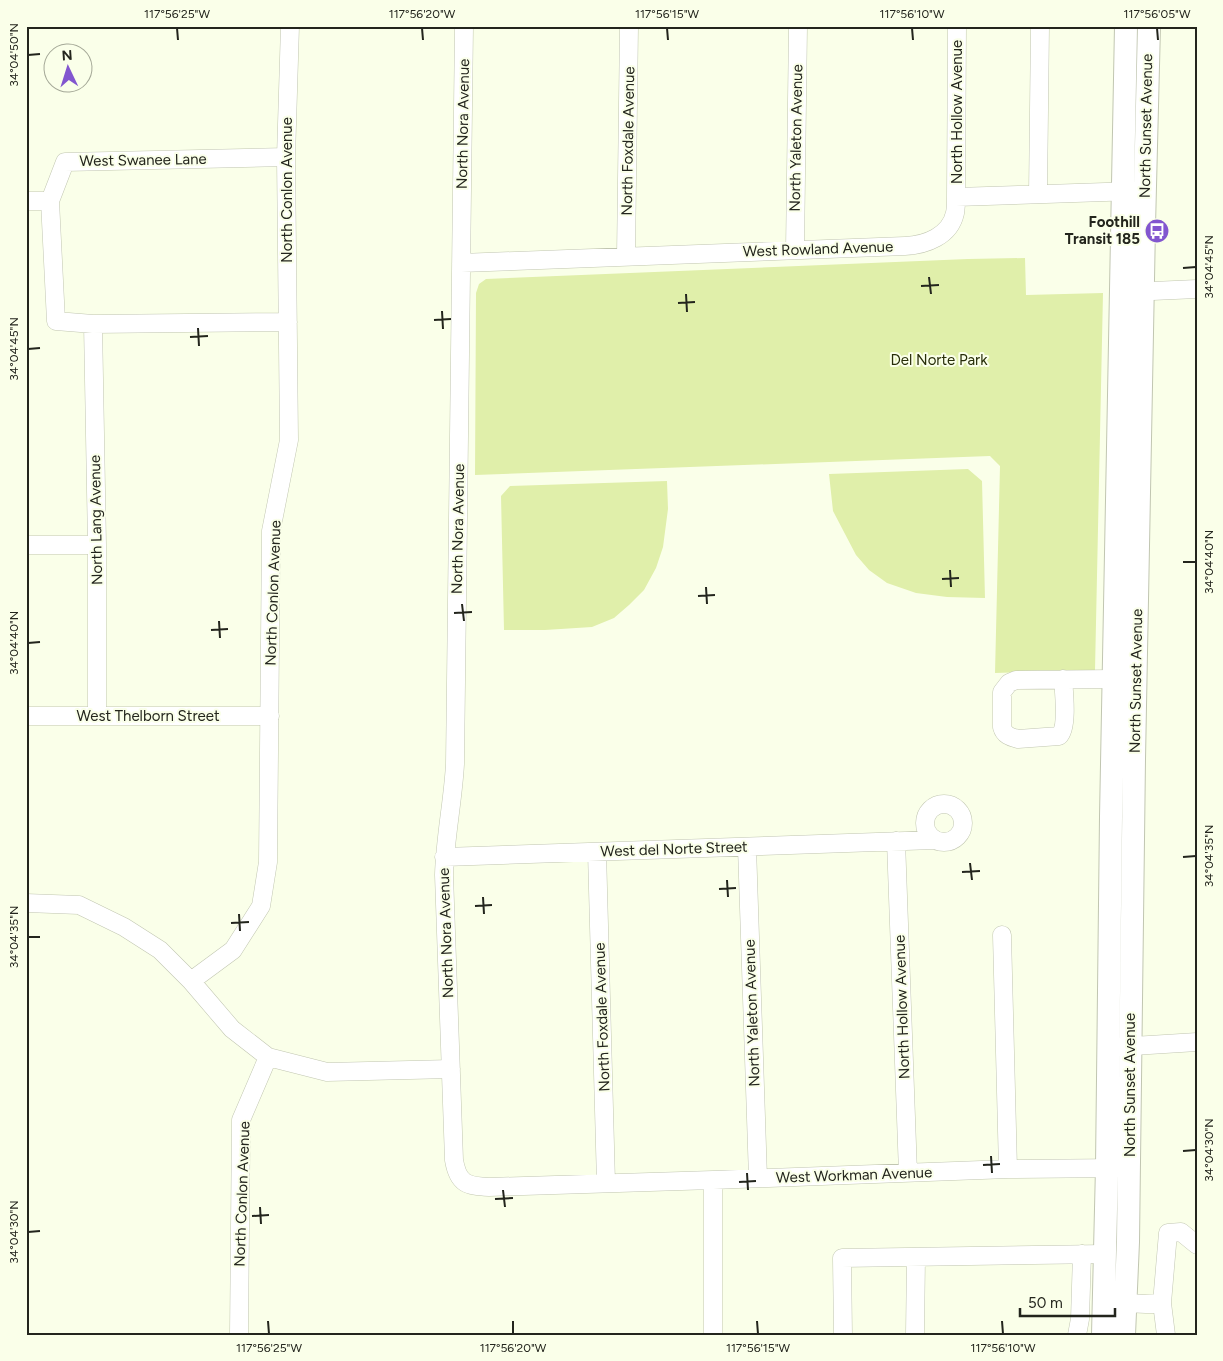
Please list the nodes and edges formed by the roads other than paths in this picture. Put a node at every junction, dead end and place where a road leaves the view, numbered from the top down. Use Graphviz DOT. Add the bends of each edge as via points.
graph roads {
  1 [pos="290,26"];
  2 [pos="464,26"];
  3 [pos="629,26"];
  4 [pos="798,26"];
  5 [pos="957,26"];
  6 [pos="1040,26"];
  7 [pos="1126,26"];
  8 [pos="1148,26"];
  9 [pos="286,157"];
  10 [pos="1123,191"];
  11 [pos="1145,191"];
  12 [pos="1038,194"];
  13 [pos="956,197"];
  14 [pos="26,202"];
  15 [pos="50,202"];
  16 [pos="795,250"];
  17 [pos="626,256"];
  18 [pos="461,263"];
  19 [pos="1197,288"];
  20 [pos="1132,292"];
  21 [pos="288,322"];
  22 [pos="93,324"];
  23 [pos="26,545"];
  24 [pos="97,545"];
  25 [pos="1063,679"];
  26 [pos="1114,679"];
  27 [pos="97,715"];
  28 [pos="26,716"];
  29 [pos="270,716"];
  30 [pos="934,840"];
  31 [pos="900,841"];
  32 [pos="746,847"];
  33 [pos="597,852"];
  34 [pos="444,857"];
  35 [pos="26,903"];
  36 [pos="1002,935"];
  37 [pos="191,981"];
  38 [pos="1197,1042"];
  39 [pos="1131,1046"];
  40 [pos="1108,1048"];
  41 [pos="268,1057"];
  42 [pos="451,1069"];
  43 [pos="1107,1167"];
  44 [pos="1130,1168"];
  45 [pos="1008,1169"];
  46 [pos="908,1172"];
  47 [pos="758,1178"];
  48 [pos="461,1180"];
  49 [pos="713,1180"];
  50 [pos="606,1183"];
  51 [pos="1197,1245"];
  52 [pos="1082,1254"];
  53 [pos="1105,1254"];
  54 [pos="916,1257"];
  55 [pos="1125,1302"];
  56 [pos="1162,1303"];
  57 [pos="239,1335"];
  58 [pos="712,1335"];
  59 [pos="844,1335"];
  60 [pos="915,1335"];
  61 [pos="1077,1335"];
  62 [pos="1103,1335"];
  63 [pos="1124,1335"];
  64 [pos="1166,1335"];
  1 -- 9 [label="street, North Conlon Avenue"];
  2 -- 18 [label="street, North Nora Avenue"];
  3 -- 17 [label="street, North Foxdale Avenue"];
  4 -- 16 [label="street, North Yaleton Avenue"];
  5 -- 13 [label="street, North Hollow Avenue"];
  6 -- 12 [label="street"];
  7 -- 10 [label="main road, North Sunset Avenue"];
  8 -- 11 [label="main road, North Sunset Avenue"];
  9 -- 15 [label="street, West Swanee Lane" via="65,162"];
  9 -- 21 [label="street, North Conlon Avenue"];
  10 -- 11 [label="street"];
  10 -- 12 [label="street"];
  10 -- 20 [label="main road, North Sunset Avenue"];
  11 -- 20 [label="main road, North Sunset Avenue" via="1144,226"];
  12 -- 13 [label="street"];
  13 -- 16 [label="street, West Rowland Avenue" via="952,221 943,233 922,244"];
  14 -- 15 [label="street"];
  15 -- 22 [label="street" via="56,321"];
  16 -- 17 [label="street, West Rowland Avenue"];
  17 -- 18 [label="street, West Rowland Avenue"];
  18 -- 34 [label="street, North Nora Avenue" via="454,777"];
  19 -- 20 [label="street"];
  20 -- 26 [label="main road, North Sunset Avenue"];
  20 -- 39 [label="main road, North Sunset Avenue" via="1134,760"];
  21 -- 22 [label="street"];
  21 -- 29 [label="street, North Conlon Avenue" via="289,440 271,531"];
  22 -- 24 [label="street, North Lang Avenue"];
  23 -- 24 [label="street"];
  24 -- 27 [label="street, North Lang Avenue"];
  25 -- 25 [label="street" via="1016,680 1004,687 1004,732 1018,739 1062,734"];
  25 -- 26 [label="street"];
  26 -- 40 [label="main road, North Sunset Avenue"];
  27 -- 28 [label="street, West Thelborn Street"];
  27 -- 29 [label="street, West Thelborn Street"];
  29 -- 37 [label="street, North Conlon Avenue" via="268,862 261,906 233,950"];
  30 -- 31 [label="street, West del Norte Street"];
  31 -- 32 [label="street, West del Norte Street"];
  31 -- 46 [label="street, North Hollow Avenue"];
  32 -- 33 [label="street, West del Norte Street"];
  32 -- 47 [label="street, North Yaleton Avenue"];
  33 -- 34 [label="street, West del Norte Street"];
  33 -- 50 [label="street, North Foxdale Avenue"];
  34 -- 42 [label="street, North Nora Avenue"];
  35 -- 37 [label="street" via="79,905 124,927 160,950"];
  36 -- 45 [label="street"];
  37 -- 41 [label="street" via="232,1029"];
  38 -- 39 [label="street"];
  39 -- 40 [label="street"];
  39 -- 44 [label="main road, North Sunset Avenue"];
  40 -- 43 [label="main road, North Sunset Avenue"];
  41 -- 42 [label="street" via="327,1072"];
  41 -- 57 [label="street, North Conlon Avenue" via="241,1120"];
  42 -- 48 [label="street, North Nora Avenue" via="454,1160"];
  43 -- 44 [label="street, West Workman Avenue"];
  43 -- 45 [label="street, West Workman Avenue"];
  43 -- 53 [label="main road, North Sunset Avenue"];
  44 -- 55 [label="main road, North Sunset Avenue"];
  45 -- 46 [label="street, West Workman Avenue"];
  46 -- 47 [label="street, West Workman Avenue"];
  47 -- 49 [label="street, West Workman Avenue"];
  48 -- 50 [label="street, West Workman Avenue" via="472,1186 489,1187"];
  49 -- 50 [label="street, West Workman Avenue"];
  49 -- 58 [label="street"];
  51 -- 56 [label="street" via="1181,1232 1168,1233"];
  52 -- 53 [label="street"];
  52 -- 54 [label="street"];
  52 -- 61 [label="street"];
  53 -- 62 [label="main road, North Sunset Avenue"];
  54 -- 59 [label="street" via="842,1258"];
  54 -- 60 [label="street"];
  55 -- 56 [label="street"];
  55 -- 63 [label="main road, North Sunset Avenue"];
  56 -- 64 [label="street"];
}
